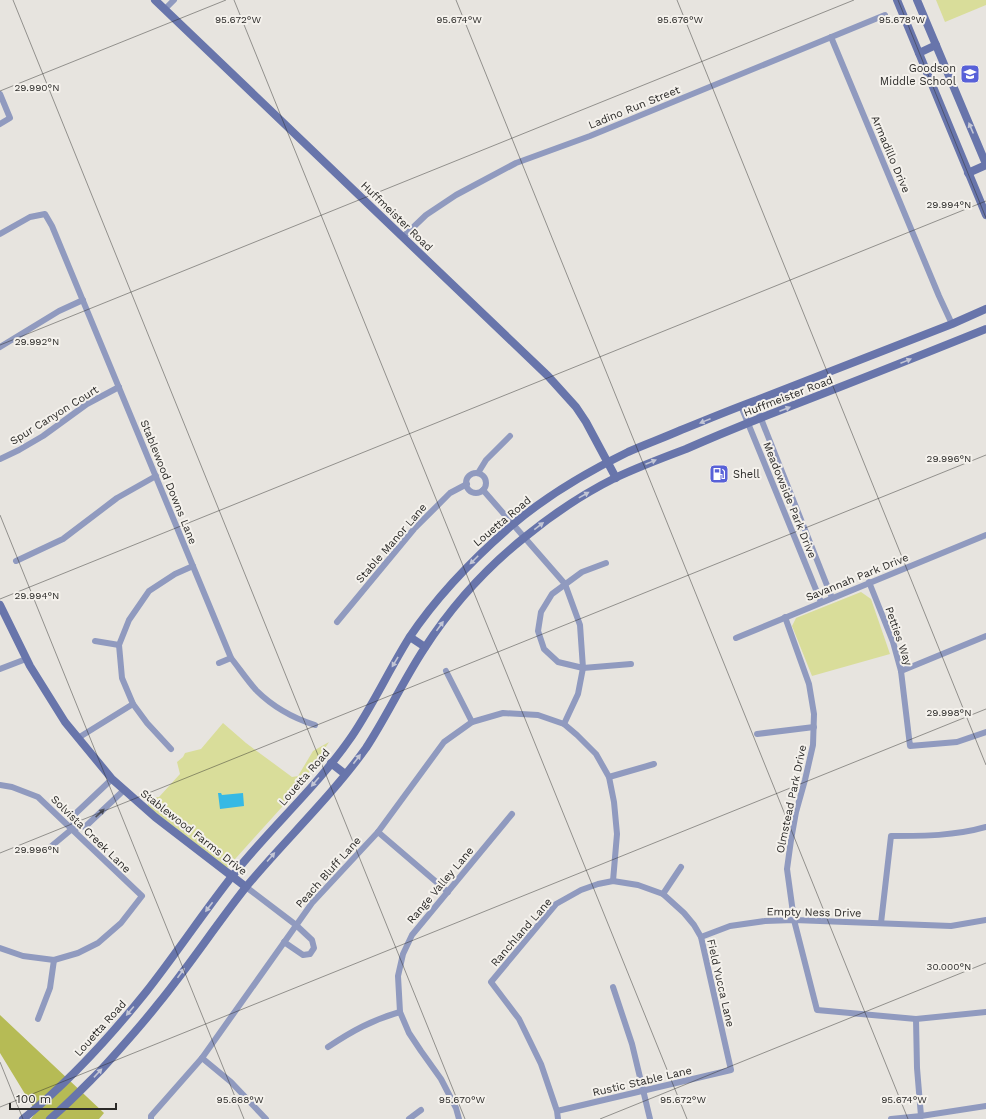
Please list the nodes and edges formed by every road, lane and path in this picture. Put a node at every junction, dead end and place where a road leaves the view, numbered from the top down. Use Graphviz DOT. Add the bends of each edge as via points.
graph roads {
  1 [pos="155,0"];
  2 [pos="174,0"];
  3 [pos="897,0"];
  4 [pos="917,0"];
  5 [pos="165,9"];
  6 [pos="884,15"];
  7 [pos="831,37"];
  8 [pos="936,46"];
  9 [pos="919,53"];
  10 [pos="0,94"];
  11 [pos="0,124"];
  12 [pos="986,164"];
  13 [pos="968,173"];
  14 [pos="986,215"];
  15 [pos="0,234"];
  16 [pos="403,237"];
  17 [pos="83,300"];
  18 [pos="986,309"];
  19 [pos="952,324"];
  20 [pos="986,329"];
  21 [pos="0,347"];
  22 [pos="119,387"];
  23 [pos="754,401"];
  24 [pos="741,406"];
  25 [pos="760,418"];
  26 [pos="748,423"];
  27 [pos="510,436"];
  28 [pos="0,458"];
  29 [pos="608,462"];
  30 [pos="478,473"];
  31 [pos="156,476"];
  32 [pos="616,478"];
  33 [pos="466,484"];
  34 [pos="483,490"];
  35 [pos="795,505"];
  36 [pos="784,510"];
  37 [pos="513,524"];
  38 [pos="986,535"];
  39 [pos="524,538"];
  40 [pos="16,561"];
  41 [pos="606,563"];
  42 [pos="193,566"];
  43 [pos="869,582"];
  44 [pos="565,584"];
  45 [pos="832,598"];
  46 [pos="821,602"];
  47 [pos="0,605"];
  48 [pos="785,617"];
  49 [pos="337,622"];
  50 [pos="986,636"];
  51 [pos="410,637"];
  52 [pos="736,638"];
  53 [pos="94,641"];
  54 [pos="119,645"];
  55 [pos="425,647"];
  56 [pos="231,658"];
  57 [pos="26,659"];
  58 [pos="219,663"];
  59 [pos="631,664"];
  60 [pos="583,668"];
  61 [pos="0,669"];
  62 [pos="446,671"];
  63 [pos="901,671"];
  64 [pos="133,704"];
  65 [pos="472,722"];
  66 [pos="564,724"];
  67 [pos="315,725"];
  68 [pos="814,727"];
  69 [pos="986,732"];
  70 [pos="757,734"];
  71 [pos="78,738"];
  72 [pos="171,749"];
  73 [pos="331,763"];
  74 [pos="654,764"];
  75 [pos="345,774"];
  76 [pos="609,777"];
  77 [pos="112,779"];
  78 [pos="0,785"];
  79 [pos="124,790"];
  80 [pos="512,814"];
  81 [pos="986,827"];
  82 [pos="72,829"];
  83 [pos="378,832"];
  84 [pos="48,849"];
  85 [pos="681,867"];
  86 [pos="232,876"];
  87 [pos="613,881"];
  88 [pos="246,887"];
  89 [pos="448,892"];
  90 [pos="663,894"];
  91 [pos="794,920"];
  92 [pos="986,920"];
  93 [pos="881,923"];
  94 [pos="296,925"];
  95 [pos="701,937"];
  96 [pos="284,942"];
  97 [pos="0,948"];
  98 [pos="54,960"];
  99 [pos="613,987"];
  100 [pos="400,1012"];
  101 [pos="986,1012"];
  102 [pos="916,1018"];
  103 [pos="38,1019"];
  104 [pos="328,1046"];
  105 [pos="202,1058"];
  106 [pos="731,1070"];
  107 [pos="643,1091"];
  108 [pos="986,1106"];
  109 [pos="421,1110"];
  110 [pos="557,1111"];
  111 [pos="921,1116"];
  112 [pos="23,1119"];
  113 [pos="50,1119"];
  114 [pos="151,1119"];
  115 [pos="266,1119"];
  116 [pos="409,1119"];
  117 [pos="459,1119"];
  118 [pos="558,1119"];
  119 [pos="650,1119"];
  120 [pos="891,1119"];
  1 -- 5 [label="main road, Huffmeister Road"];
  2 -- 5 [label="street"];
  3 -- 9 [label="main road"];
  4 -- 8 [label="main road"];
  5 -- 16 [label="main road, Huffmeister Road"];
  6 -- 7 [label="street, Ladino Run Street"];
  7 -- 16 [label="street, Ladino Run Street" via="516,164 456,195 426,215"];
  7 -- 19 [label="street, Armadillo Drive"];
  8 -- 9 [label="main road"];
  12 -- 8 [label="main road, one-way"];
  9 -- 13 [label="main road"];
  10 -- 11 [label="street" via="10,118"];
  12 -- 13 [label="main road"];
  13 -- 14 [label="main road"];
  15 -- 17 [label="street, Stablewood Downs Lane" via="30,217 45,214"];
  16 -- 29 [label="main road, Huffmeister Road" via="566,394 586,422"];
  17 -- 21 [label="street" via="59,311"];
  17 -- 22 [label="street, Stablewood Downs Lane"];
  18 -- 19 [label="main road, Huffmeister Road"];
  19 -- 23 [label="main road, Huffmeister Road"];
  25 -- 20 [label="main road, Huffmeister Road, one-way"];
  22 -- 28 [label="street, Spur Canyon Court" via="87,404 43,436"];
  22 -- 31 [label="street, Stablewood Downs Lane"];
  23 -- 24 [label="main road, Huffmeister Road"];
  23 -- 25 [label="street, Meadowside Park Drive"];
  24 -- 26 [label="street, Meadowside Park Drive"];
  24 -- 29 [label="main road, Huffmeister Road, one-way"];
  25 -- 26 [label="main road, Huffmeister Road"];
  25 -- 35 [label="street, Meadowside Park Drive"];
  32 -- 26 [label="main road, Huffmeister Road, one-way"];
  26 -- 36 [label="street, Meadowside Park Drive"];
  27 -- 30 [label="street" via="486,460"];
  29 -- 32 [label="main road, Huffmeister Road"];
  29 -- 37 [label="main road, Louetta Road" via="570,483"];
  30 -- 33 [label="street" via="470,475"];
  30 -- 34 [label="street" via="486,479"];
  31 -- 40 [label="street" via="117,498 63,539"];
  31 -- 42 [label="street, Stablewood Downs Lane"];
  39 -- 32 [label="main road, one-way" via="580,498"];
  33 -- 34 [label="street" via="472,492"];
  33 -- 49 [label="street, Stable Manor Lane" via="450,493 414,529"];
  34 -- 37 [label="street"];
  35 -- 36 [label="street"];
  35 -- 45 [label="street, Meadowside Park Drive"];
  36 -- 46 [label="street, Meadowside Park Drive"];
  37 -- 39 [label="street"];
  37 -- 51 [label="main road, Louetta Road, one-way" via="460,574"];
  38 -- 43 [label="street, Savannah Park Drive"];
  39 -- 44 [label="street"];
  55 -- 39 [label="main road, one-way" via="473,586"];
  41 -- 44 [label="street" via="582,572"];
  42 -- 54 [label="street" via="149,591 129,620"];
  42 -- 56 [label="street, Stablewood Downs Lane"];
  43 -- 45 [label="street, Savannah Park Drive"];
  43 -- 63 [label="street, Petties Way" via="893,642"];
  44 -- 60 [label="street" via="580,625"];
  44 -- 60 [label="street" via="552,594 541,612 538,631 544,649 558,662"];
  45 -- 46 [label="street, Savannah Park Drive"];
  46 -- 48 [label="street, Savannah Park Drive"];
  47 -- 57 [label="main road, Stablewood Farms Drive"];
  48 -- 52 [label="street, Savannah Park Drive"];
  48 -- 68 [label="street, Olmstead Park Drive" via="809,684"];
  50 -- 63 [label="street"];
  51 -- 55 [label="main road"];
  51 -- 73 [label="main road, Louetta Road, one-way" via="352,736"];
  53 -- 54 [label="street"];
  54 -- 64 [label="street" via="122,678"];
  75 -- 55 [label="main road, one-way" via="367,746"];
  56 -- 58 [label="street"];
  56 -- 67 [label="street, Stablewood Downs Lane" via="256,690 274,705"];
  57 -- 61 [label="street"];
  57 -- 71 [label="main road, Stablewood Farms Drive" via="64,722"];
  59 -- 60 [label="street"];
  60 -- 66 [label="street" via="578,694"];
  62 -- 65 [label="street"];
  63 -- 69 [label="street, Petties Way" via="910,746 957,742"];
  64 -- 71 [label="street"];
  64 -- 72 [label="street"];
  65 -- 66 [label="street, Peach Bluff Lane" via="503,712 538,715"];
  65 -- 83 [label="street, Peach Bluff Lane" via="444,742"];
  66 -- 76 [label="street" via="596,754"];
  68 -- 70 [label="street"];
  68 -- 91 [label="street, Olmstead Park Drive" via="814,745 796,812 787,869"];
  71 -- 77 [label="main road, Stablewood Farms Drive"];
  73 -- 75 [label="main road"];
  73 -- 86 [label="main road, Louetta Road, one-way"];
  74 -- 76 [label="street"];
  88 -- 75 [label="main road, one-way"];
  76 -- 87 [label="street" via="617,834"];
  77 -- 79 [label="main road, Stablewood Farms Drive"];
  77 -- 82 [label="street" via="75,814"];
  78 -- 82 [label="street, Solvista Creek Lane" via="38,797"];
  82 -- 79 [label="street, one-way" via="86,826"];
  79 -- 86 [label="main road, Stablewood Farms Drive"];
  80 -- 89 [label="street, Range Valley Lane"];
  81 -- 93 [label="street" via="928,836 891,836"];
  82 -- 84 [label="street"];
  82 -- 98 [label="street, Solvista Creek Lane" via="142,896 121,923 98,943 78,953"];
  83 -- 89 [label="street"];
  83 -- 94 [label="street, Peach Bluff Lane" via="312,903"];
  85 -- 90 [label="street"];
  86 -- 88 [label="main road, Stablewood Farms Drive"];
  86 -- 112 [label="main road, Louetta Road, one-way" via="113,1031 77,1070"];
  87 -- 90 [label="street, Field Yucca Lane"];
  87 -- 110 [label="street, Ranchland Lane" via="581,890 556,904 490,982 519,1019 541,1064"];
  88 -- 94 [label="street, Stablewood Farms Drive"];
  113 -- 88 [label="main road, one-way" via="126,1042"];
  89 -- 100 [label="street, Range Valley Lane" via="412,935 403,954 398,976"];
  90 -- 95 [label="street, Field Yucca Lane" via="684,913"];
  91 -- 93 [label="street, Empty Ness Drive"];
  91 -- 95 [label="street, Empty Ness Drive" via="730,926"];
  91 -- 102 [label="street, Olmstead Park Drive" via="817,1010"];
  92 -- 93 [label="street, Empty Ness Drive" via="951,926"];
  94 -- 96 [label="street, Peach Bluff Lane"];
  94 -- 96 [label="street, Stablewood Farms Drive" via="312,940 314,948 310,954 302,955"];
  95 -- 106 [label="street, Field Yucca Lane"];
  96 -- 105 [label="street, Peach Bluff Lane"];
  97 -- 98 [label="street" via="23,956"];
  98 -- 103 [label="street" via="50,988"];
  99 -- 107 [label="street" via="632,1044"];
  100 -- 104 [label="street" via="361,1026"];
  100 -- 117 [label="street" via="456,1108"];
  101 -- 102 [label="street"];
  102 -- 111 [label="street"];
  105 -- 114 [label="street, Peach Bluff Lane"];
  105 -- 115 [label="street" via="231,1082"];
  106 -- 107 [label="street, Rustic Stable Lane"];
  107 -- 110 [label="street, Rustic Stable Lane"];
  107 -- 119 [label="street"];
  108 -- 111 [label="street"];
  109 -- 116 [label="street"];
  110 -- 118 [label="street"];
  111 -- 120 [label="street"];
}
